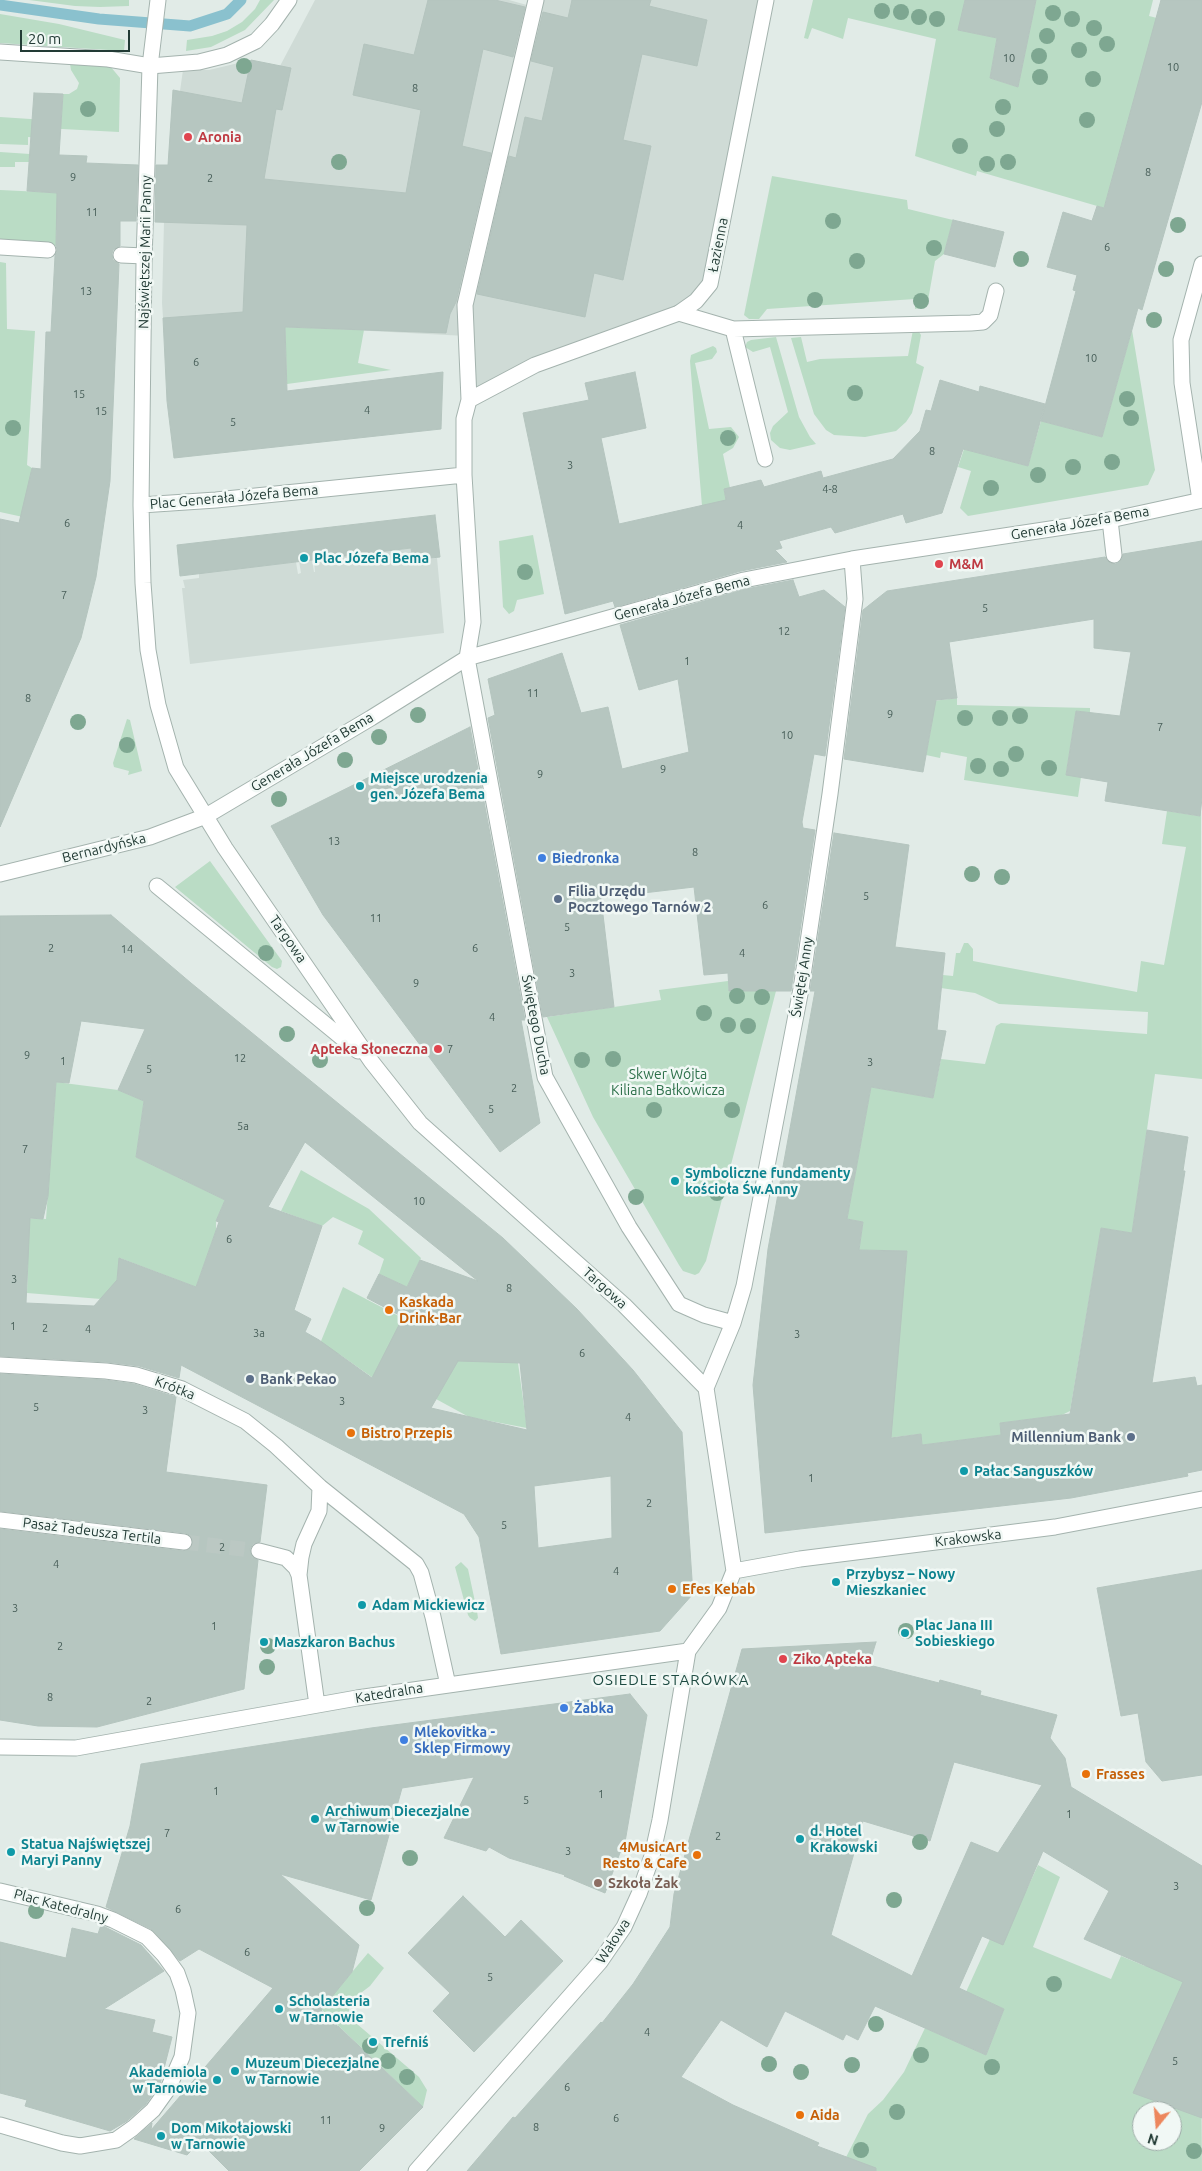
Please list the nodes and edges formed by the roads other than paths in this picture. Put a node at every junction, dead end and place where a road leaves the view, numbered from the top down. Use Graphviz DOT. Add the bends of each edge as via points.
graph roads {
  1 [pos="158,0"];
  2 [pos="288,0"];
  3 [pos="536,0"];
  4 [pos="766,0"];
  5 [pos="0,52"];
  6 [pos="150,66"];
  7 [pos="0,247"];
  8 [pos="48,250"];
  9 [pos="121,255"];
  10 [pos="145,256"];
  11 [pos="1202,264"];
  12 [pos="996,291"];
  13 [pos="679,313"];
  14 [pos="733,329"];
  15 [pos="469,400"];
  16 [pos="765,459"];
  17 [pos="464,475"];
  18 [pos="1201,500"];
  19 [pos="141,505"];
  20 [pos="1110,520"];
  21 [pos="1114,555"];
  22 [pos="852,558"];
  23 [pos="467,658"];
  24 [pos="206,816"];
  25 [pos="0,874"];
  26 [pos="157,886"];
  27 [pos="371,1061"];
  28 [pos="733,1323"];
  29 [pos="0,1366"];
  30 [pos="706,1388"];
  31 [pos="320,1487"];
  32 [pos="1202,1499"];
  33 [pos="0,1520"];
  34 [pos="184,1542"];
  35 [pos="259,1551"];
  36 [pos="734,1571"];
  37 [pos="299,1575"];
  38 [pos="688,1651"];
  39 [pos="448,1685"];
  40 [pos="317,1705"];
  41 [pos="0,1747"];
  42 [pos="0,1891"];
  43 [pos="0,2126"];
  44 [pos="416,2171"];
  1 -- 6 [label="street, Najświętszej Marii Panny"];
  2 -- 6 [label="street" via="256,41 227,55 199,62"];
  3 -- 15 [label="street" via="465,305"];
  4 -- 13 [label="street, Łazienna" via="710,284 696,301"];
  5 -- 6 [label="street" via="108,59"];
  6 -- 10 [label="street, Najświętszej Marii Panny"];
  7 -- 8 [label="street"];
  9 -- 10 [label="street"];
  10 -- 19 [label="street, Najświętszej Marii Panny"];
  11 -- 18 [label="street" via="1181,340 1182,383"];
  12 -- 14 [label="street" via="990,315 983,322"];
  13 -- 14 [label="street"];
  13 -- 15 [label="street, Łazienna" via="536,365"];
  14 -- 16 [label="street"];
  15 -- 17 [label="street" via="464,420"];
  17 -- 19 [label="street, Plac Generała Józefa Bema"];
  17 -- 23 [label="street" via="473,622"];
  18 -- 20 [label="street, Generała Józefa Bema"];
  19 -- 24 [label="street, Plac Generała Józefa Bema" via="143,583 158,705 176,768"];
  20 -- 21 [label="street"];
  20 -- 22 [label="street, Generała Józefa Bema"];
  22 -- 23 [label="street, Generała Józefa Bema" via="744,580"];
  22 -- 28 [label="street, Świętej Anny" via="855,599 801,989 744,1286"];
  23 -- 24 [label="street, Generała Józefa Bema"];
  23 -- 28 [label="street, Świętego Ducha" via="545,1077 629,1227 678,1304"];
  24 -- 25 [label="street, Bernardyńska" via="150,837"];
  24 -- 27 [label="street, Targowa"];
  26 -- 27 [label="street, Targowa"];
  27 -- 30 [label="street, Targowa" via="420,1123 624,1305"];
  28 -- 30 [label="street, Świętej Anny"];
  29 -- 31 [label="street, Krótka" via="116,1372 182,1389 245,1421"];
  30 -- 36 [label="street"];
  31 -- 37 [label="street" via="319,1511 304,1544"];
  31 -- 39 [label="street, Krótka" via="416,1564 433,1617"];
  32 -- 36 [label="street, Krakowska" via="1055,1527 800,1559"];
  33 -- 34 [label="street, Pasaż Tadeusza Tertila"];
  35 -- 37 [label="street" via="286,1558"];
  36 -- 38 [label="street" via="719,1608"];
  37 -- 40 [label="street"];
  38 -- 39 [label="street, Katedralna"];
  38 -- 44 [label="street, Wałowa" via="652,1856 624,1927 600,1962"];
  39 -- 40 [label="street, Katedralna"];
  40 -- 41 [label="street, Katedralna" via="76,1748"];
  42 -- 43 [label="street, Plac Katedralny" via="97,1914 147,1937 177,1973 188,2013 182,2057 168,2089 153,2110 116,2140 80,2146 62,2144"];
}
